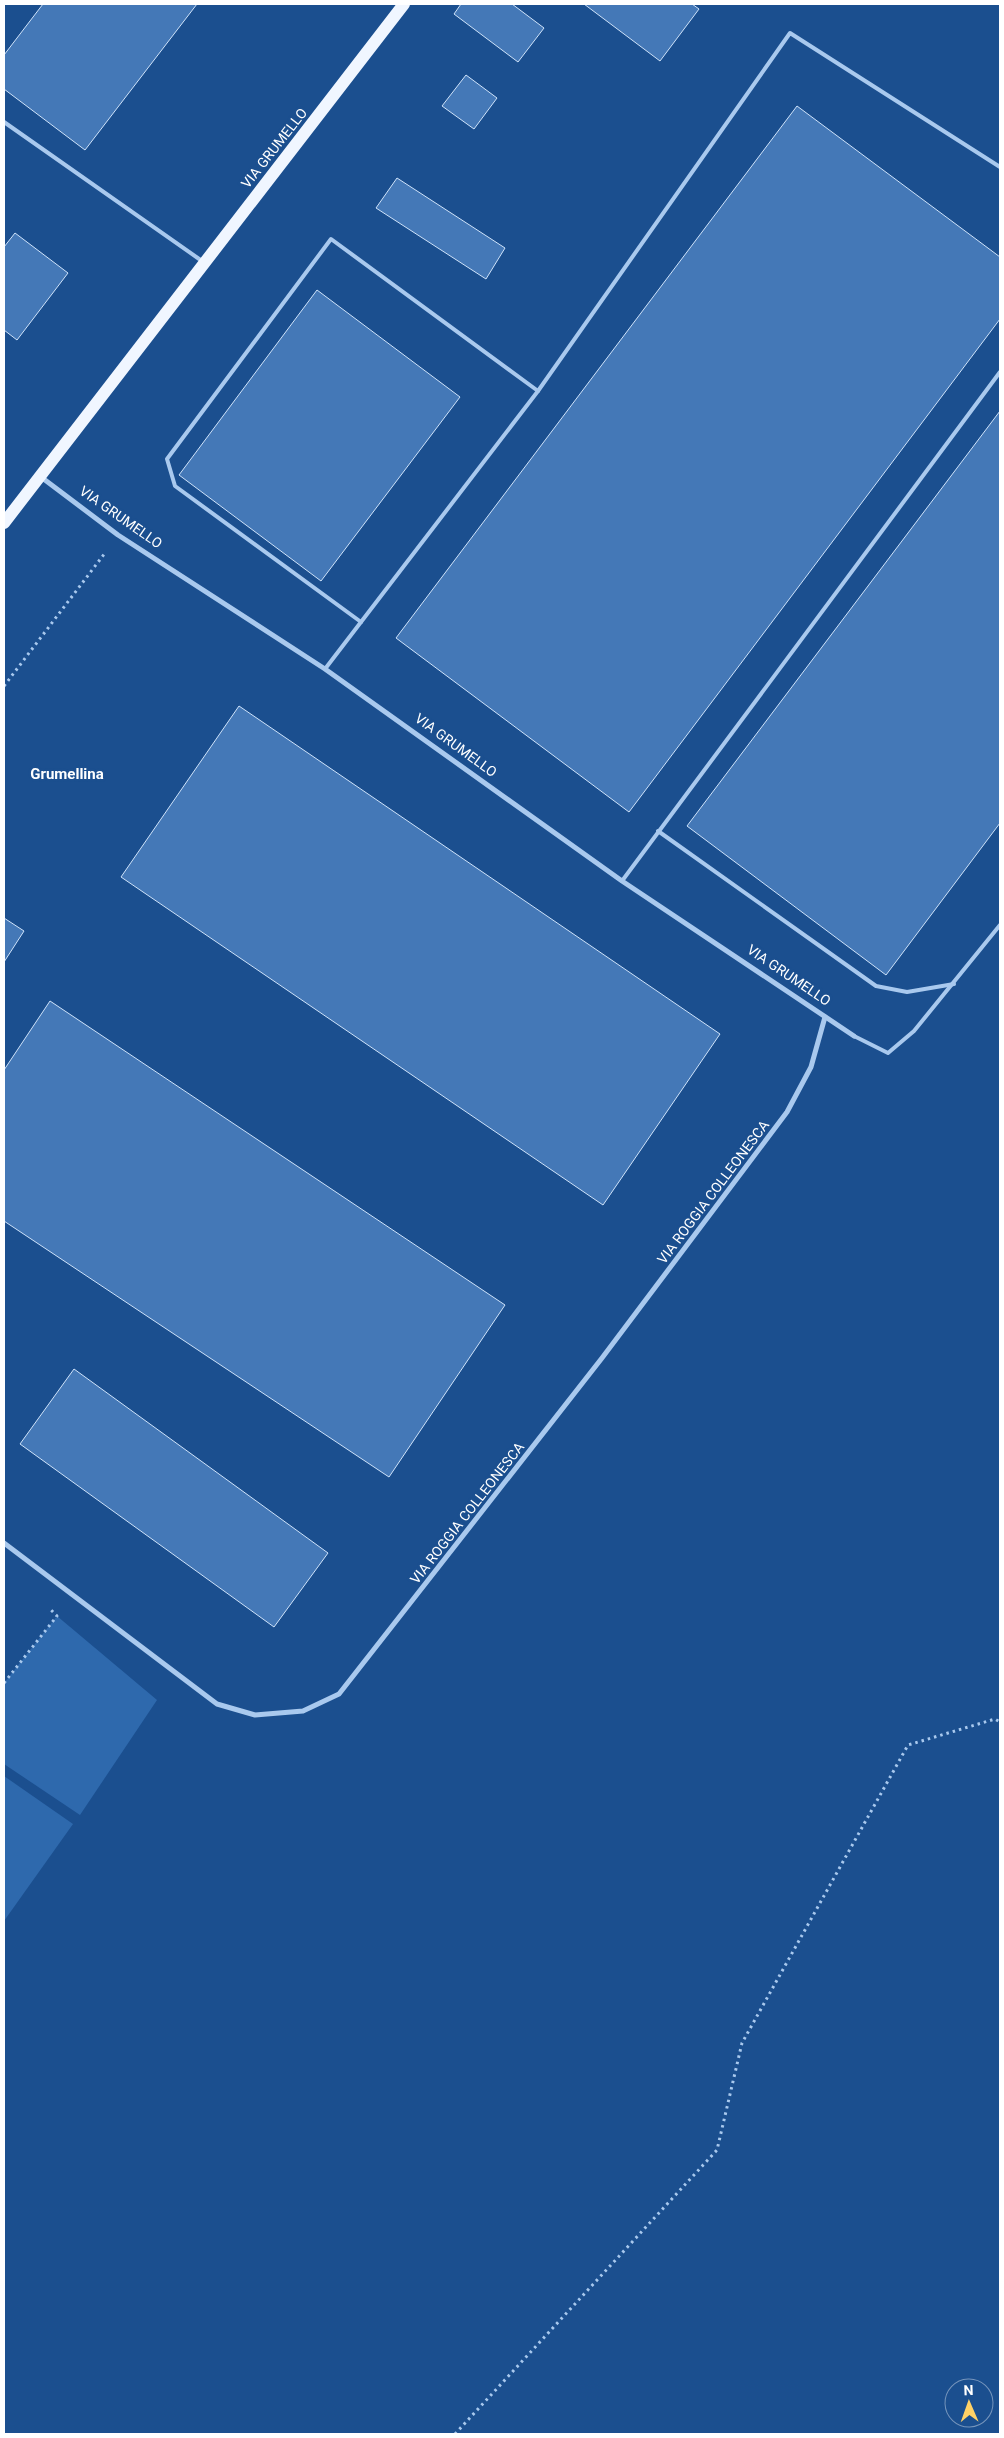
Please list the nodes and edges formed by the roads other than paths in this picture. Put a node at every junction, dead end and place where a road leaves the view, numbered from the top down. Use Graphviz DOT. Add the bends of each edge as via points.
graph roads {
  1 [pos="404,4"];
  2 [pos="4,122"];
  3 [pos="1000,167"];
  4 [pos="204,262"];
  5 [pos="1000,372"];
  6 [pos="538,391"];
  7 [pos="41,478"];
  8 [pos="4,524"];
  9 [pos="361,622"];
  10 [pos="324,669"];
  11 [pos="658,831"];
  12 [pos="622,881"];
  13 [pos="1000,925"];
  14 [pos="954,984"];
  15 [pos="825,1017"];
  16 [pos="854,1036"];
  17 [pos="4,1543"];
  1 -- 4 [label="main road, VIA GRUMELLO"];
  2 -- 4 [label="lane"];
  3 -- 6 [label="lane" via="790,34"];
  4 -- 7 [label="main road, VIA GRUMELLO"];
  5 -- 11 [label="lane"];
  6 -- 9 [label="lane"];
  6 -- 9 [label="lane" via="331,239 167,459 175,486"];
  7 -- 8 [label="main road, VIA GRUMELLO"];
  7 -- 10 [label="street, VIA GRUMELLO" via="118,535"];
  9 -- 10 [label="lane"];
  10 -- 12 [label="street, VIA GRUMELLO"];
  11 -- 12 [label="lane"];
  11 -- 14 [label="lane" via="876,986 907,992"];
  12 -- 15 [label="street, VIA GRUMELLO"];
  13 -- 14 [label="lane"];
  14 -- 16 [label="lane" via="914,1031 888,1053"];
  15 -- 16 [label="street, VIA GRUMELLO"];
  15 -- 17 [label="street, VIA ROGGIA COLLEONESCA" via="811,1067 787,1112 602,1358 339,1694 302,1711 255,1715 217,1704"];
}
